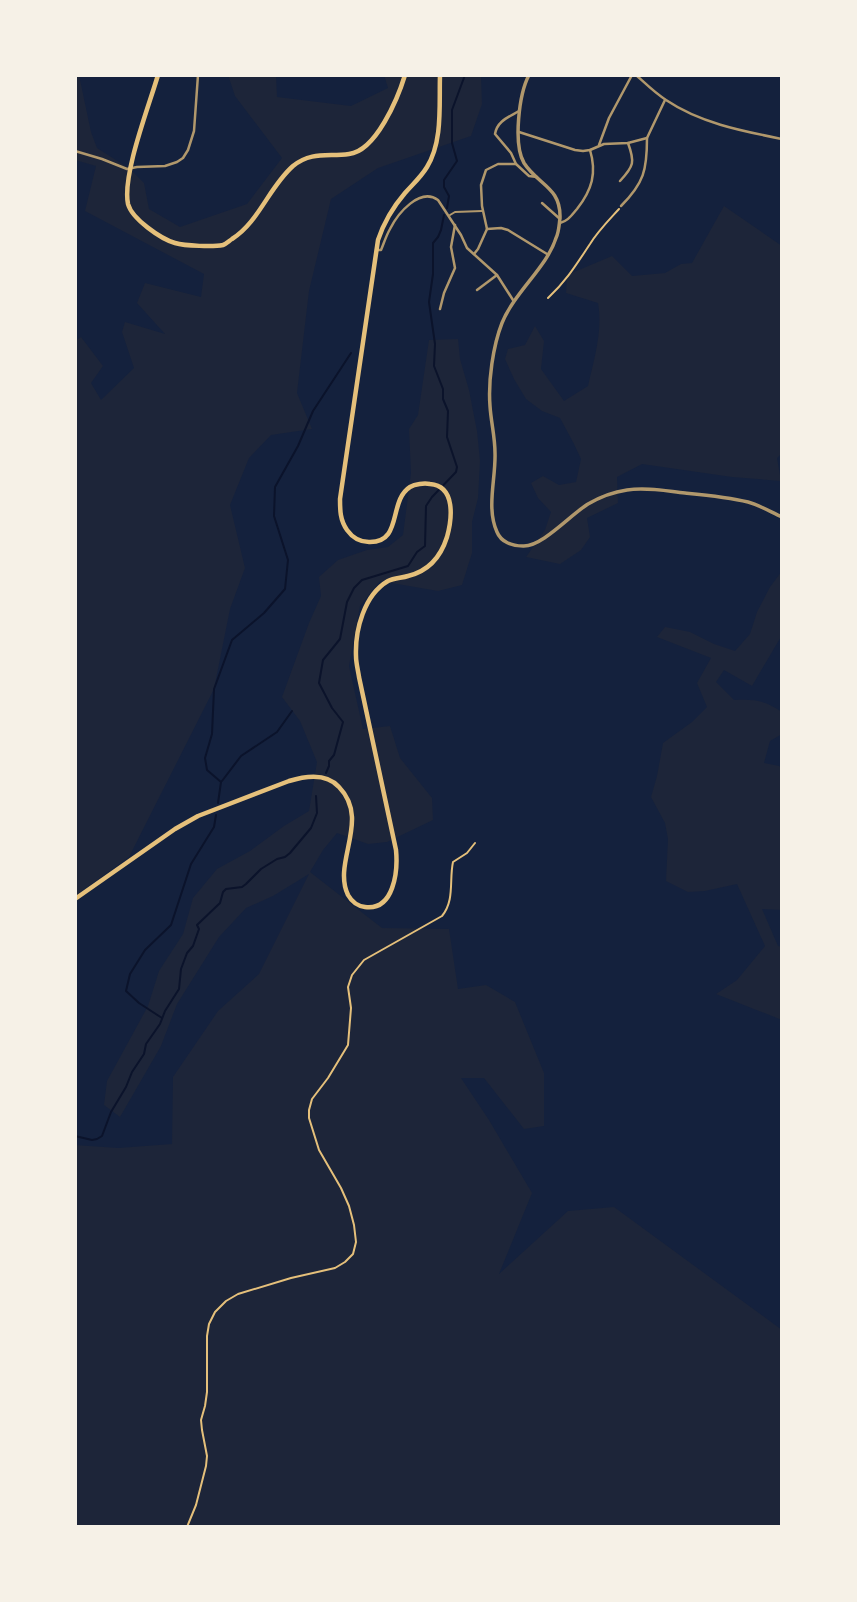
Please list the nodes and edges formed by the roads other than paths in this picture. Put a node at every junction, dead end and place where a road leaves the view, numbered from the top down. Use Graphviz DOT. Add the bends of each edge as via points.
graph roads {
  1 [pos="158,75"];
  2 [pos="198,75"];
  3 [pos="405,75"];
  4 [pos="440,75"];
  5 [pos="529,75"];
  6 [pos="634,75"];
  7 [pos="644,75"];
  8 [pos="643,81"];
  9 [pos="665,100"];
  10 [pos="519,111"];
  11 [pos="519,132"];
  12 [pos="647,138"];
  13 [pos="782,139"];
  14 [pos="628,143"];
  15 [pos="599,146"];
  16 [pos="590,150"];
  17 [pos="75,151"];
  18 [pos="516,164"];
  19 [pos="130,169"];
  20 [pos="537,177"];
  21 [pos="620,181"];
  22 [pos="542,203"];
  23 [pos="621,206"];
  24 [pos="483,211"];
  25 [pos="449,216"];
  26 [pos="560,221"];
  27 [pos="454,225"];
  28 [pos="487,229"];
  29 [pos="376,250"];
  30 [pos="474,254"];
  31 [pos="548,254"];
  32 [pos="497,275"];
  33 [pos="477,290"];
  34 [pos="514,301"];
  35 [pos="440,309"];
  36 [pos="782,517"];
  37 [pos="75,899"];
  1 -- 19 [label="main road"];
  2 -- 19 [label="street" via="194,131 183,158 165,166"];
  3 -- 19 [label="main road" via="372,141 351,154 323,154 299,162 242,232 223,244 180,245 141,222 128,206"];
  4 -- 29 [label="main road" via="433,155 387,218"];
  5 -- 10 [label="street"];
  6 -- 8 [label="street"];
  6 -- 15 [label="street"];
  7 -- 8 [label="street"];
  8 -- 9 [label="street"];
  9 -- 12 [label="street"];
  9 -- 13 [label="street" via="708,121"];
  10 -- 11 [label="street"];
  10 -- 18 [label="street" via="495,129"];
  11 -- 16 [label="street"];
  11 -- 20 [label="street" via="523,160"];
  12 -- 14 [label="street"];
  12 -- 23 [label="street" via="643,175 636,191"];
  14 -- 15 [label="street"];
  14 -- 21 [label="street" via="632,166"];
  15 -- 16 [label="street"];
  16 -- 26 [label="street" via="594,166 590,189 568,220"];
  17 -- 19 [label="street"];
  18 -- 20 [label="street" via="528,176"];
  18 -- 24 [label="street" via="498,164 486,170 481,185"];
  20 -- 26 [label="street" via="558,199"];
  22 -- 26 [label="street"];
  24 -- 25 [label="lane"];
  24 -- 28 [label="street"];
  25 -- 27 [label="street"];
  25 -- 29 [label="street" via="434,197 422,197 395,220 381,250"];
  26 -- 31 [label="street"];
  27 -- 30 [label="street"];
  27 -- 35 [label="street" via="451,247 455,268"];
  28 -- 30 [label="street"];
  28 -- 31 [label="street" via="508,230"];
  29 -- 37 [label="main road" via="340,499 342,521 359,540 384,538 394,524 402,495 421,484 435,484 445,492 451,517 440,555 427,569 390,579 379,588 363,613 358,635 356,656 396,850 393,887 378,906 362,907 351,899 345,880 352,812 335,782 314,776 198,816"];
  30 -- 32 [label="street"];
  31 -- 34 [label="street"];
  32 -- 33 [label="street"];
  32 -- 34 [label="street"];
  34 -- 36 [label="street" via="502,322 489,403 495,453 492,512 501,539 531,546 586,505 629,489 749,502"];
}
